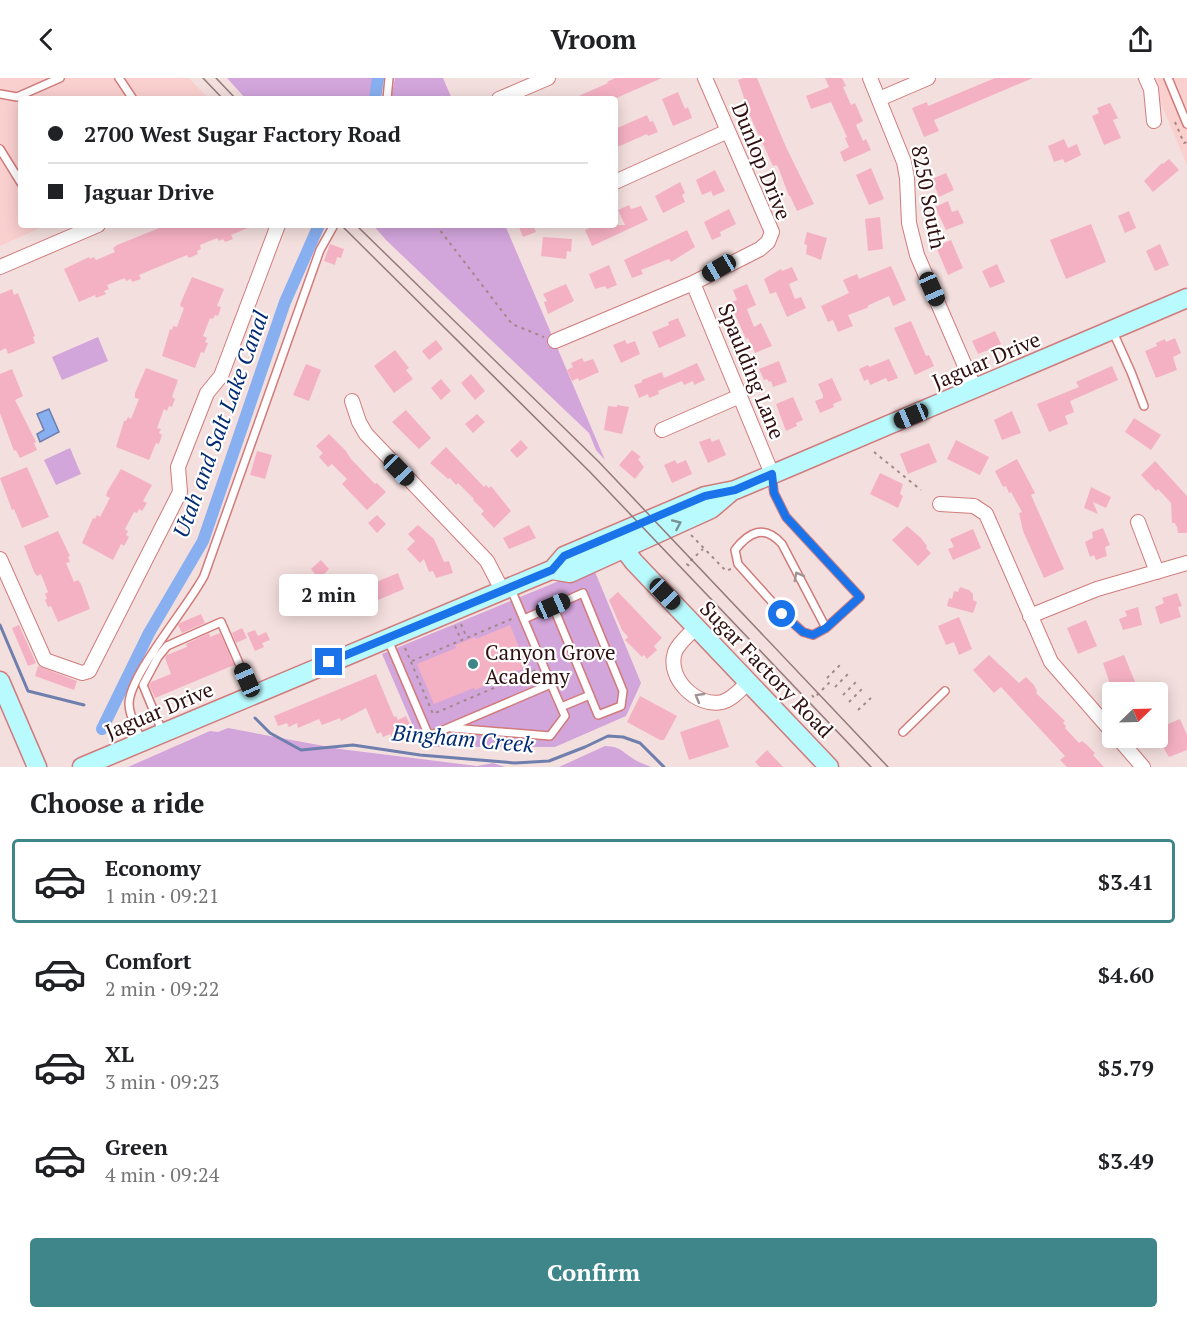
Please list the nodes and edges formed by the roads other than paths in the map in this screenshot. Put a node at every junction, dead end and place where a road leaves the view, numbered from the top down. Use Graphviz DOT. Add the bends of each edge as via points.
graph roads {
  1 [pos="60,78"];
  2 [pos="118,78"];
  3 [pos="389,78"];
  4 [pos="548,78"];
  5 [pos="705,78"];
  6 [pos="870,78"];
  7 [pos="928,78"];
  8 [pos="1146,78"];
  9 [pos="1168,78"];
  10 [pos="0,94"];
  11 [pos="19,96"];
  12 [pos="130,96"];
  13 [pos="387,96"];
  14 [pos="506,96"];
  15 [pos="18,97"];
  16 [pos="879,99"];
  17 [pos="1154,121"];
  18 [pos="1187,124"];
  19 [pos="728,131"];
  20 [pos="0,149"];
  21 [pos="18,178"];
  22 [pos="618,181"];
  23 [pos="91,228"];
  24 [pos="277,228"];
  25 [pos="332,228"];
  26 [pos="0,267"];
  27 [pos="693,283"];
  28 [pos="1186,302"];
  29 [pos="1112,330"];
  30 [pos="555,341"];
  31 [pos="975,389"];
  32 [pos="740,396"];
  33 [pos="352,401"];
  34 [pos="1144,406"];
  35 [pos="662,430"];
  36 [pos="772,474"];
  37 [pos="735,490"];
  38 [pos="940,504"];
  39 [pos="1138,522"];
  40 [pos="624,549"];
  41 [pos="0,559"];
  42 [pos="1187,563"];
  43 [pos="552,570"];
  44 [pos="1157,572"];
  45 [pos="506,588"];
  46 [pos="553,606"];
  47 [pos="1030,616"];
  48 [pos="524,619"];
  49 [pos="696,627"];
  50 [pos="826,628"];
  51 [pos="387,638"];
  52 [pos="0,681"];
  53 [pos="748,682"];
  54 [pos="551,684"];
  55 [pos="945,691"];
  56 [pos="253,695"];
  57 [pos="590,695"];
  58 [pos="561,707"];
  59 [pos="1102,721"];
  60 [pos="448,728"];
  61 [pos="903,732"];
  62 [pos="162,733"];
  63 [pos="142,742"];
  64 [pos="1127,748"];
  65 [pos="37,767"];
  66 [pos="82,767"];
  67 [pos="829,767"];
  68 [pos="1143,767"];
  1 -- 11 [label="lane"];
  2 -- 12 [label="lane"];
  3 -- 13 [label="lane"];
  4 -- 14 [label="street"];
  5 -- 19 [label="street, Dunlop Drive"];
  6 -- 16 [label="street, 8250 South"];
  7 -- 16 [label="street"];
  8 -- 17 [label="street"];
  9 -- 18 [label="lane"];
  10 -- 15 [label="lane"];
  16 -- 31 [label="street, 8250 South" via="904,162 909,223 917,255"];
  19 -- 22 [label="street"];
  19 -- 27 [label="street, Dunlop Drive" via="772,232 759,249"];
  20 -- 21 [label="lane"];
  23 -- 26 [label="street"];
  24 -- 41 [label="street" via="221,376 207,393 178,467 180,492 89,671 82,673 45,660"];
  25 -- 63 [label="lane" via="320,250 204,576 131,691 131,716"];
  27 -- 30 [label="street, Dunlop Drive"];
  27 -- 32 [label="street, Spaulding Lane"];
  28 -- 29 [label="main road, Jaguar Drive"];
  29 -- 31 [label="main road, Jaguar Drive"];
  29 -- 34 [label="lane"];
  31 -- 36 [label="main road, Jaguar Drive"];
  32 -- 35 [label="street"];
  32 -- 36 [label="street, Spaulding Lane"];
  33 -- 45 [label="street" via="366,434 487,561"];
  36 -- 37 [label="main road, Jaguar Drive"];
  36 -- 50 [label="lane" via="774,493 786,517 860,597"];
  40 -- 37 [label="main road, Jaguar Drive, one-way" via="711,509"];
  37 -- 43 [label="main road, Jaguar Drive" via="705,496 564,556"];
  38 -- 47 [label="street" via="974,506 986,514"];
  39 -- 44 [label="street"];
  40 -- 43 [label="main road, Jaguar Drive" via="606,548"];
  40 -- 49 [label="main road, Sugar Factory Road"];
  42 -- 44 [label="street"];
  43 -- 45 [label="main road, Jaguar Drive"];
  44 -- 47 [label="street" via="1097,588"];
  45 -- 48 [label="lane"];
  45 -- 51 [label="main road, Jaguar Drive"];
  46 -- 48 [label="lane"];
  46 -- 57 [label="lane"];
  46 -- 57 [label="lane" via="583,593 623,692 621,706 598,715"];
  47 -- 59 [label="street" via="1057,671"];
  48 -- 54 [label="lane"];
  49 -- 53 [label="main road, Sugar Factory Road"];
  53 -- 49 [label="street, one-way" via="732,697 715,703 701,700 687,689 674,669 674,659 679,645"];
  50 -- 50 [label="lane, one-way" via="774,535 753,533 743,540 735,550 738,564 782,614 803,632 813,635"];
  51 -- 56 [label="main road, Jaguar Drive"];
  51 -- 60 [label="lane" via="429,736"];
  52 -- 65 [label="main road"];
  53 -- 67 [label="main road, Sugar Factory Road"];
  54 -- 58 [label="lane"];
  54 -- 60 [label="lane"];
  55 -- 61 [label="lane"];
  56 -- 62 [label="main road, Jaguar Drive"];
  56 -- 62 [label="lane" via="221,622 167,646 143,685"];
  57 -- 58 [label="lane"];
  58 -- 60 [label="lane" via="565,716 550,736"];
  62 -- 63 [label="main road, Jaguar Drive"];
  63 -- 66 [label="main road, Jaguar Drive"];
  64 -- 68 [label="street"];
}
